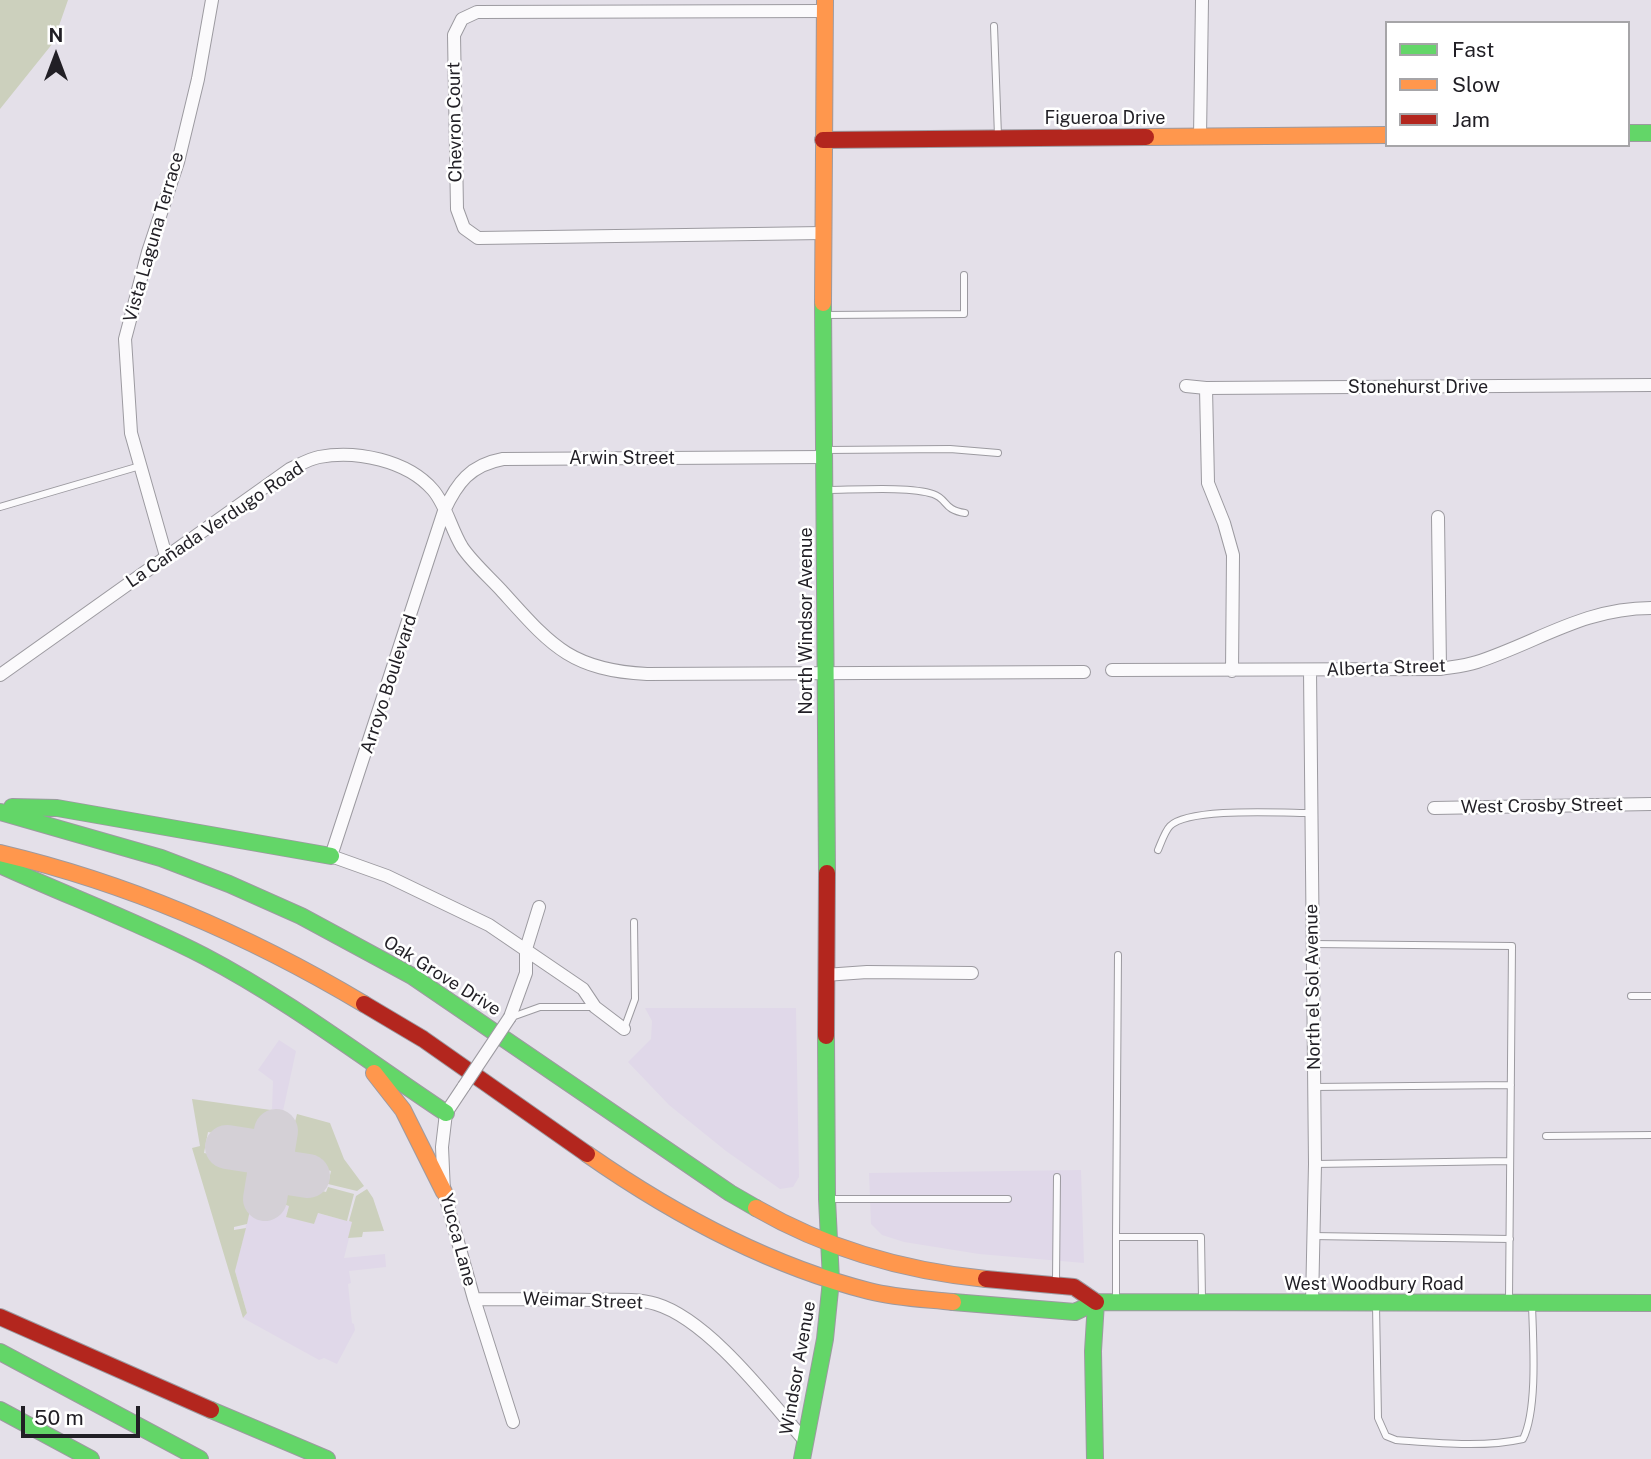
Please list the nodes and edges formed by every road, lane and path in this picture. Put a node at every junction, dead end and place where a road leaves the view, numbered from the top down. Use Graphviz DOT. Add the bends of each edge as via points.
graph roads {
  1 [pos="212,0"];
  2 [pos="1202,0"];
  3 [pos="825,5"];
  4 [pos="993,26"];
  5 [pos="1630,133"];
  6 [pos="1651,133"];
  7 [pos="1385,135"];
  8 [pos="1200,137"];
  9 [pos="998,138"];
  10 [pos="823,140"];
  11 [pos="823,233"];
  12 [pos="964,275"];
  13 [pos="823,315"];
  14 [pos="1651,385"];
  15 [pos="1186,386"];
  16 [pos="1206,388"];
  17 [pos="998,453"];
  18 [pos="824,454"];
  19 [pos="140,466"];
  20 [pos="824,490"];
  21 [pos="0,507"];
  22 [pos="444,511"];
  23 [pos="965,513"];
  24 [pos="1438,517"];
  25 [pos="166,556"];
  26 [pos="1651,608"];
  27 [pos="1440,669"];
  28 [pos="1112,670"];
  29 [pos="1310,670"];
  30 [pos="1232,671"];
  31 [pos="1083,672"];
  32 [pos="825,673"];
  33 [pos="0,675"];
  34 [pos="1651,804"];
  35 [pos="1434,808"];
  36 [pos="0,809"];
  37 [pos="1312,813"];
  38 [pos="1158,850"];
  39 [pos="0,853"];
  40 [pos="331,856"];
  41 [pos="0,865"];
  42 [pos="539,907"];
  43 [pos="634,922"];
  44 [pos="1313,944"];
  45 [pos="526,949"];
  46 [pos="1118,955"];
  47 [pos="972,973"];
  48 [pos="825,975"];
  49 [pos="1631,996"];
  50 [pos="1651,996"];
  51 [pos="594,1007"];
  52 [pos="510,1017"];
  53 [pos="624,1029"];
  54 [pos="365,1060"];
  55 [pos="1511,1085"];
  56 [pos="1314,1087"];
  57 [pos="446,1113"];
  58 [pos="1651,1135"];
  59 [pos="1546,1136"];
  60 [pos="1510,1161"];
  61 [pos="1315,1164"];
  62 [pos="1058,1177"];
  63 [pos="444,1192"];
  64 [pos="827,1199"];
  65 [pos="1008,1199"];
  66 [pos="1312,1236"];
  67 [pos="1116,1237"];
  68 [pos="1510,1239"];
  69 [pos="830,1242"];
  70 [pos="831,1280"];
  71 [pos="1055,1285"];
  72 [pos="474,1299"];
  73 [pos="1096,1302"];
  74 [pos="1116,1302"];
  75 [pos="1202,1303"];
  76 [pos="1312,1303"];
  77 [pos="1509,1303"];
  78 [pos="1532,1303"];
  79 [pos="1651,1303"];
  80 [pos="1376,1304"];
  81 [pos="0,1317"];
  82 [pos="0,1352"];
  83 [pos="0,1412"];
  84 [pos="513,1422"];
  85 [pos="805,1441"];
  86 [pos="63,1459"];
  87 [pos="90,1459"];
  88 [pos="200,1459"];
  89 [pos="327,1459"];
  90 [pos="802,1459"];
  91 [pos="1095,1459"];
  1 -- 19 [label="street, Vista Laguna Terrace" via="178,162 125,340 131,433"];
  2 -- 8 [label="street"];
  3 -- 10 [label="main road, North Windsor Avenue"];
  3 -- 11 [label="street, Chevron Court" via="477,12 462,19 454,34 457,209 464,228 478,238"];
  4 -- 9 [label="lane"];
  5 -- 6 [label="main road"];
  7 -- 8 [label="main road, Figueroa Drive"];
  8 -- 9 [label="main road, Figueroa Drive"];
  9 -- 10 [label="main road, Figueroa Drive"];
  10 -- 11 [label="main road, North Windsor Avenue"];
  11 -- 13 [label="main road, North Windsor Avenue"];
  12 -- 13 [label="lane" via="964,314"];
  13 -- 18 [label="main road, North Windsor Avenue"];
  14 -- 16 [label="street, Stonehurst Drive"];
  15 -- 16 [label="street, Stonehurst Drive"];
  16 -- 30 [label="street" via="1208,483 1233,555"];
  17 -- 18 [label="lane" via="950,449"];
  18 -- 20 [label="main road, North Windsor Avenue"];
  18 -- 22 [label="street, Arwin Street" via="503,459 483,464 456,485"];
  19 -- 21 [label="lane"];
  19 -- 25 [label="street, Vista Laguna Terrace"];
  20 -- 23 [label="lane" via="934,494 952,512"];
  20 -- 32 [label="main road, North Windsor Avenue"];
  22 -- 25 [label="street, La Cañada Verdugo Road" via="435,492 400,467 343,454 316,458 290,469"];
  22 -- 32 [label="street, La Cañada Verdugo Road" via="462,548 540,633 585,664 647,674"];
  22 -- 40 [label="street, Arroyo Boulevard"];
  24 -- 27 [label="street"];
  25 -- 33 [label="street, La Cañada Verdugo Road"];
  26 -- 27 [label="street, Alberta Street" via="1606,612 1574,621 1475,663"];
  27 -- 29 [label="street, Alberta Street"];
  28 -- 30 [label="street, Alberta Street"];
  29 -- 30 [label="street, Alberta Street"];
  29 -- 37 [label="street, North el Sol Avenue"];
  31 -- 32 [label="street"];
  32 -- 48 [label="main road, North Windsor Avenue"];
  34 -- 35 [label="street, West Crosby Street"];
  36 -- 40 [label="main road" via="57,808"];
  36 -- 69 [label="main road, Oak Grove Drive" via="161,858 301,916 412,976 730,1193 791,1228"];
  37 -- 38 [label="lane" via="1182,818 1169,827"];
  37 -- 44 [label="street, North el Sol Avenue"];
  39 -- 70 [label="main road" via="143,898 241,939 423,1039 596,1160 687,1216 733,1242"];
  40 -- 45 [label="street" via="428,895"];
  41 -- 54 [label="main road" via="190,949 285,1004"];
  42 -- 45 [label="street, Yucca Lane"];
  43 -- 53 [label="lane" via="635,999"];
  44 -- 55 [label="lane" via="1512,946"];
  44 -- 56 [label="street, North el Sol Avenue"];
  45 -- 51 [label="street" via="583,989"];
  45 -- 52 [label="street, Yucca Lane" via="526,973"];
  46 -- 67 [label="lane"];
  47 -- 48 [label="street"];
  48 -- 64 [label="main road, North Windsor Avenue"];
  49 -- 50 [label="lane"];
  51 -- 52 [label="lane" via="540,1007"];
  51 -- 53 [label="street"];
  52 -- 57 [label="street, Yucca Lane, bridge"];
  54 -- 57 [label="main road"];
  54 -- 63 [label="main road" via="404,1110"];
  55 -- 56 [label="lane"];
  55 -- 60 [label="lane"];
  56 -- 61 [label="street, North el Sol Avenue"];
  57 -- 63 [label="street, Yucca Lane"];
  58 -- 59 [label="lane"];
  60 -- 61 [label="lane"];
  60 -- 68 [label="lane"];
  61 -- 66 [label="street, North el Sol Avenue"];
  62 -- 71 [label="lane"];
  63 -- 72 [label="street, Yucca Lane"];
  64 -- 65 [label="lane"];
  64 -- 69 [label="main road, North Windsor Avenue"];
  66 -- 68 [label="lane"];
  66 -- 76 [label="street, North el Sol Avenue"];
  67 -- 74 [label="lane"];
  67 -- 75 [label="lane" via="1201,1237"];
  68 -- 77 [label="lane"];
  69 -- 70 [label="main road, Windsor Avenue"];
  69 -- 71 [label="main road, West Woodbury Road" via="904,1267"];
  70 -- 73 [label="main road, West Woodbury Road" via="871,1292 1013,1307 1075,1312"];
  70 -- 85 [label="main road, Windsor Avenue"];
  71 -- 73 [label="main road, West Woodbury Road" via="1074,1287"];
  72 -- 84 [label="street, Yucca Lane"];
  72 -- 85 [label="street, Weimar Street" via="655,1303 701,1331"];
  73 -- 74 [label="main road, West Woodbury Road"];
  73 -- 91 [label="main road"];
  74 -- 75 [label="main road, West Woodbury Road"];
  75 -- 76 [label="main road, West Woodbury Road"];
  76 -- 80 [label="main road, West Woodbury Road"];
  77 -- 78 [label="main road, West Woodbury Road"];
  77 -- 80 [label="main road, West Woodbury Road"];
  78 -- 79 [label="main road, West Woodbury Road"];
  78 -- 80 [label="lane" via="1532,1402 1527,1431 1523,1438 1510,1442 1483,1443 1386,1436 1378,1418"];
  81 -- 89 [label="main road"];
  82 -- 88 [label="main road"];
  83 -- 86 [label="main road"];
  83 -- 87 [label="main road"];
  85 -- 90 [label="main road, Windsor Avenue"];
}
